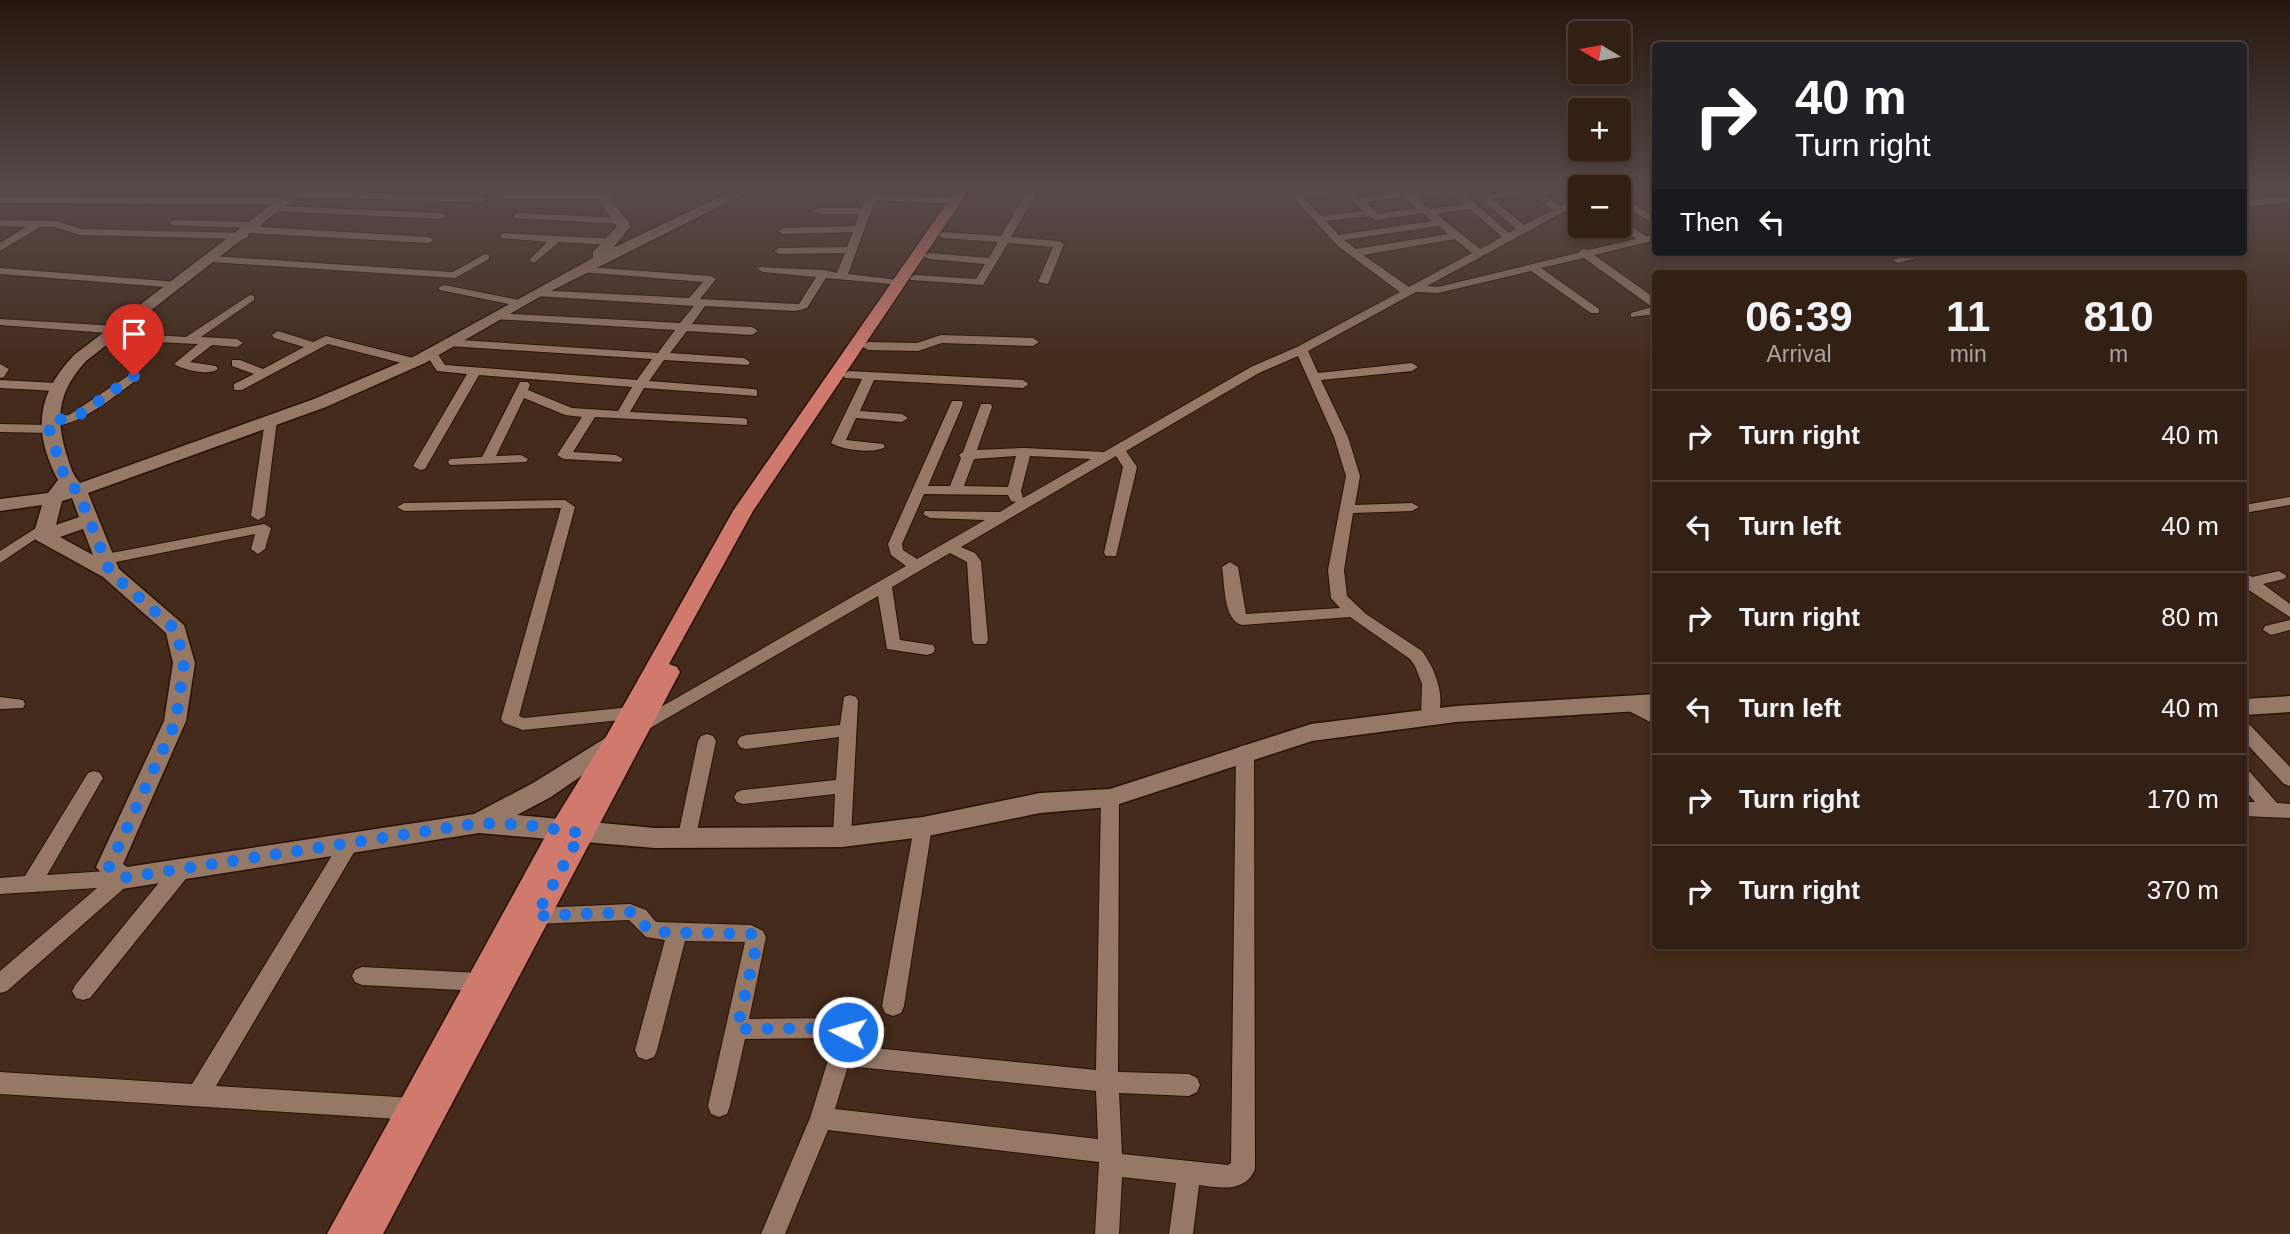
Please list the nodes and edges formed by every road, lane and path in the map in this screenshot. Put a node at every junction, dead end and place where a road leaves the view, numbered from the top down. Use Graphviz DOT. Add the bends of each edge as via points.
graph roads {
  1 [pos="226,249"];
  2 [pos="546,249"];
  3 [pos="605,249"];
  4 [pos="625,249"];
  5 [pos="927,249"];
  6 [pos="934,249"];
  7 [pos="998,249"];
  8 [pos="1057,249"];
  9 [pos="1348,249"];
  10 [pos="1380,249"];
  11 [pos="1472,249"];
  12 [pos="1489,249"];
  13 [pos="1599,249"];
  14 [pos="853,250"];
  15 [pos="779,251"];
  16 [pos="1583,252"];
  17 [pos="1353,253"];
  18 [pos="1479,254"];
  19 [pos="929,256"];
  20 [pos="1916,256"];
  21 [pos="485,257"];
  22 [pos="212,259"];
  23 [pos="534,260"];
  24 [pos="1898,260"];
  25 [pos="992,261"];
  26 [pos="1531,266"];
  27 [pos="763,269"];
  28 [pos="0,271"];
  29 [pos="19,272"];
  30 [pos="581,272"];
  31 [pos="824,274"];
  32 [pos="841,278"];
  33 [pos="906,280"];
  34 [pos="1044,282"];
  35 [pos="0,284"];
  36 [pos="178,285"];
  37 [pos="444,288"];
  38 [pos="1412,291"];
  39 [pos="536,293"];
  40 [pos="250,298"];
  41 [pos="519,303"];
  42 [pos="696,303"];
  43 [pos="1652,305"];
  44 [pos="1652,309"];
  45 [pos="1595,311"];
  46 [pos="1635,315"];
  47 [pos="495,316"];
  48 [pos="0,322"];
  49 [pos="685,328"];
  50 [pos="752,331"];
  51 [pos="113,333"];
  52 [pos="278,335"];
  53 [pos="189,340"];
  54 [pos="210,341"];
  55 [pos="449,342"];
  56 [pos="1033,342"];
  57 [pos="237,343"];
  58 [pos="314,346"];
  59 [pos="868,346"];
  60 [pos="1301,350"];
  61 [pos="431,353"];
  62 [pos="662,357"];
  63 [pos="413,362"];
  64 [pos="744,362"];
  65 [pos="236,363"];
  66 [pos="1412,367"];
  67 [pos="0,368"];
  68 [pos="212,369"];
  69 [pos="475,371"];
  70 [pos="264,373"];
  71 [pos="0,374"];
  72 [pos="134,376"];
  73 [pos="529,376"];
  74 [pos="860,376"];
  75 [pos="1312,377"];
  76 [pos="0,384"];
  77 [pos="640,384"];
  78 [pos="1023,384"];
  79 [pos="55,387"];
  80 [pos="238,387"];
  81 [pos="521,392"];
  82 [pos="753,393"];
  83 [pos="957,404"];
  84 [pos="986,407"];
  85 [pos="591,413"];
  86 [pos="852,414"];
  87 [pos="622,415"];
  88 [pos="902,418"];
  89 [pos="271,420"];
  90 [pos="742,422"];
  91 [pos="49,425"];
  92 [pos="0,428"];
  93 [pos="878,447"];
  94 [pos="1024,452"];
  95 [pos="1115,454"];
  96 [pos="966,456"];
  97 [pos="616,458"];
  98 [pos="521,459"];
  99 [pos="487,460"];
  100 [pos="455,462"];
  101 [pos="420,466"];
  102 [pos="72,486"];
  103 [pos="919,490"];
  104 [pos="956,491"];
  105 [pos="1014,491"];
  106 [pos="54,498"];
  107 [pos="2290,501"];
  108 [pos="0,505"];
  109 [pos="404,507"];
  110 [pos="1018,507"];
  111 [pos="1412,507"];
  112 [pos="2247,508"];
  113 [pos="1349,509"];
  114 [pos="930,514"];
  115 [pos="258,516"];
  116 [pos="1003,516"];
  117 [pos="90,526"];
  118 [pos="49,535"];
  119 [pos="949,547"];
  120 [pos="258,550"];
  121 [pos="1111,553"];
  122 [pos="0,558"];
  123 [pos="108,565"];
  124 [pos="916,566"];
  125 [pos="1230,567"];
  126 [pos="2279,576"];
  127 [pos="2247,581"];
  128 [pos="2247,582"];
  129 [pos="884,585"];
  130 [pos="1352,612"];
  131 [pos="2290,612"];
  132 [pos="2290,625"];
  133 [pos="2271,630"];
  134 [pos="980,640"];
  135 [pos="926,649"];
  136 [pos="850,701"];
  137 [pos="1652,702"];
  138 [pos="2290,704"];
  139 [pos="1631,705"];
  140 [pos="2247,708"];
  141 [pos="1430,717"];
  142 [pos="1652,717"];
  143 [pos="636,719"];
  144 [pos="848,730"];
  145 [pos="2247,733"];
  146 [pos="615,741"];
  147 [pos="706,741"];
  148 [pos="746,742"];
  149 [pos="1245,752"];
  150 [pos="94,778"];
  151 [pos="2290,779"];
  152 [pos="2247,780"];
  153 [pos="845,786"];
  154 [pos="743,797"];
  155 [pos="1110,798"];
  156 [pos="2247,809"];
  157 [pos="2281,811"];
  158 [pos="479,823"];
  159 [pos="923,827"];
  160 [pos="571,832"];
  161 [pos="687,836"];
  162 [pos="842,837"];
  163 [pos="349,844"];
  164 [pos="182,869"];
  165 [pos="122,878"];
  166 [pos="31,884"];
  167 [pos="0,886"];
  168 [pos="536,916"];
  169 [pos="677,932"];
  170 [pos="362,976"];
  171 [pos="480,982"];
  172 [pos="0,984"];
  173 [pos="83,991"];
  174 [pos="893,1006"];
  175 [pos="737,1029"];
  176 [pos="646,1050"];
  177 [pos="842,1055"];
  178 [pos="1107,1082"];
  179 [pos="0,1083"];
  180 [pos="1189,1085"];
  181 [pos="198,1095"];
  182 [pos="719,1105"];
  183 [pos="414,1108"];
  184 [pos="821,1118"];
  185 [pos="1110,1158"];
  186 [pos="1189,1172"];
  187 [pos="343,1234"];
  188 [pos="365,1234"];
  189 [pos="773,1234"];
  190 [pos="1107,1234"];
  191 [pos="1181,1234"];
  1 -- 22 [label="street"];
  2 -- 23 [label="street"];
  3 -- 30 [label="street"];
  4 -- 30 [label="street"];
  5 -- 33 [label="main road"];
  6 -- 19 [label="main road"];
  7 -- 25 [label="street"];
  8 -- 34 [label="street"];
  9 -- 17 [label="street"];
  10 -- 17 [label="street"];
  11 -- 18 [label="street"];
  12 -- 18 [label="street"];
  13 -- 16 [label="street"];
  14 -- 15 [label="street"];
  14 -- 32 [label="street"];
  16 -- 26 [label="street"];
  16 -- 43 [label="street"];
  17 -- 38 [label="street"];
  18 -- 38 [label="street"];
  19 -- 25 [label="street"];
  19 -- 33 [label="main road"];
  20 -- 24 [label="street"];
  21 -- 22 [label="street" via="455,275"];
  22 -- 36 [label="street"];
  25 -- 33 [label="street" via="979,283"];
  26 -- 38 [label="street" via="1438,290"];
  26 -- 45 [label="street"];
  27 -- 31 [label="street"];
  28 -- 29 [label="street"];
  29 -- 35 [label="street"];
  29 -- 36 [label="street"];
  30 -- 39 [label="street"];
  30 -- 42 [label="street" via="711,279"];
  31 -- 32 [label="street"];
  31 -- 42 [label="street" via="800,308"];
  32 -- 33 [label="street"];
  33 -- 59 [label="main road"];
  33 -- 143 [label="main road" via="743,511"];
  36 -- 51 [label="street"];
  37 -- 41 [label="street"];
  38 -- 60 [label="street"];
  39 -- 41 [label="street"];
  39 -- 42 [label="street"];
  40 -- 53 [label="street"];
  41 -- 47 [label="street"];
  42 -- 49 [label="street"];
  44 -- 46 [label="street"];
  47 -- 49 [label="street"];
  47 -- 55 [label="street"];
  48 -- 51 [label="street"];
  49 -- 50 [label="street"];
  49 -- 62 [label="street"];
  51 -- 53 [label="street"];
  51 -- 79 [label="street" via="80,358"];
  52 -- 58 [label="street"];
  53 -- 54 [label="street"];
  54 -- 57 [label="street"];
  54 -- 68 [label="street" via="180,364"];
  55 -- 61 [label="street"];
  55 -- 62 [label="street"];
  56 -- 59 [label="street" via="941,339 918,347"];
  58 -- 63 [label="street" via="331,340"];
  58 -- 70 [label="street"];
  59 -- 74 [label="main road"];
  60 -- 75 [label="street"];
  60 -- 95 [label="street" via="1255,370"];
  61 -- 63 [label="street"];
  61 -- 69 [label="street" via="441,368"];
  62 -- 64 [label="street"];
  62 -- 77 [label="street"];
  63 -- 89 [label="street"];
  65 -- 70 [label="street"];
  66 -- 75 [label="street"];
  67 -- 71 [label="street"];
  69 -- 73 [label="street"];
  69 -- 101 [label="street"];
  70 -- 80 [label="street"];
  72 -- 91 [label="street" via="76,417"];
  73 -- 77 [label="street"];
  73 -- 81 [label="street"];
  74 -- 78 [label="street"];
  74 -- 86 [label="street"];
  74 -- 143 [label="main road" via="746,528"];
  75 -- 113 [label="street" via="1351,469"];
  76 -- 79 [label="street"];
  77 -- 82 [label="street"];
  77 -- 87 [label="street"];
  79 -- 91 [label="street"];
  81 -- 85 [label="street" via="562,410"];
  81 -- 99 [label="street"];
  83 -- 103 [label="street"];
  84 -- 96 [label="street"];
  85 -- 87 [label="street"];
  85 -- 97 [label="street" via="564,455"];
  86 -- 88 [label="street"];
  86 -- 93 [label="street" via="838,443"];
  87 -- 90 [label="street"];
  89 -- 102 [label="street"];
  89 -- 115 [label="street"];
  91 -- 92 [label="street"];
  91 -- 102 [label="street"];
  94 -- 95 [label="street"];
  94 -- 96 [label="street"];
  94 -- 105 [label="street"];
  95 -- 110 [label="street"];
  95 -- 121 [label="street" via="1130,467"];
  96 -- 104 [label="street"];
  98 -- 99 [label="street"];
  99 -- 100 [label="street"];
  102 -- 106 [label="street"];
  102 -- 117 [label="street"];
  103 -- 104 [label="street"];
  103 -- 124 [label="street" via="895,548"];
  104 -- 105 [label="street"];
  105 -- 110 [label="street"];
  106 -- 108 [label="street"];
  106 -- 118 [label="street"];
  107 -- 112 [label="street"];
  109 -- 143 [label="street" via="565,504 568,507 510,719 523,724"];
  110 -- 116 [label="street"];
  111 -- 113 [label="street"];
  113 -- 130 [label="street" via="1336,584 1339,598"];
  114 -- 116 [label="street"];
  116 -- 119 [label="street"];
  117 -- 118 [label="street"];
  117 -- 123 [label="street"];
  118 -- 122 [label="street"];
  118 -- 123 [label="street"];
  119 -- 124 [label="street"];
  119 -- 134 [label="street" via="974,561"];
  120 -- 123 [label="street" via="264,528"];
  123 -- 165 [label="street" via="176,630 184,663 176,721 109,867"];
  124 -- 129 [label="street"];
  125 -- 130 [label="street" via="1242,620"];
  126 -- 127 [label="street"];
  128 -- 131 [label="street"];
  129 -- 135 [label="street" via="893,645"];
  129 -- 143 [label="street"];
  130 -- 141 [label="street" via="1424,665 1432,687"];
  132 -- 133 [label="street"];
  136 -- 144 [label="street"];
  137 -- 139 [label="street"];
  138 -- 140 [label="street"];
  139 -- 141 [label="street"];
  139 -- 142 [label="street"];
  141 -- 149 [label="street" via="1311,733"];
  143 -- 146 [label="main road"];
  143 -- 160 [label="main road"];
  144 -- 148 [label="street"];
  144 -- 153 [label="street"];
  145 -- 151 [label="street"];
  146 -- 158 [label="street" via="542,790"];
  146 -- 160 [label="main road"];
  147 -- 161 [label="street"];
  149 -- 155 [label="street"];
  149 -- 186 [label="street" via="1244,1163 1238,1176"];
  150 -- 166 [label="street"];
  152 -- 157 [label="street"];
  153 -- 154 [label="street"];
  153 -- 162 [label="street"];
  155 -- 159 [label="street" via="1040,803"];
  155 -- 178 [label="street"];
  156 -- 157 [label="street"];
  158 -- 160 [label="street"];
  158 -- 163 [label="street"];
  159 -- 162 [label="street"];
  159 -- 174 [label="street"];
  160 -- 161 [label="street"];
  160 -- 168 [label="main road"];
  160 -- 171 [label="main road"];
  161 -- 162 [label="street"];
  163 -- 164 [label="street"];
  163 -- 181 [label="street"];
  164 -- 165 [label="street"];
  164 -- 173 [label="street"];
  165 -- 166 [label="street"];
  165 -- 172 [label="street"];
  166 -- 167 [label="street"];
  168 -- 169 [label="street" via="630,912 639,916 648,930"];
  168 -- 188 [label="main road"];
  169 -- 175 [label="street" via="756,937"];
  169 -- 176 [label="street"];
  170 -- 171 [label="street"];
  171 -- 183 [label="main road"];
  175 -- 177 [label="street" via="845,1028"];
  175 -- 182 [label="street"];
  177 -- 178 [label="street"];
  177 -- 184 [label="street"];
  178 -- 180 [label="street"];
  178 -- 185 [label="street"];
  179 -- 181 [label="street"];
  181 -- 183 [label="street"];
  183 -- 187 [label="main road"];
  184 -- 185 [label="street"];
  184 -- 189 [label="street"];
  185 -- 186 [label="street"];
  185 -- 190 [label="street"];
  186 -- 191 [label="street"];
}
